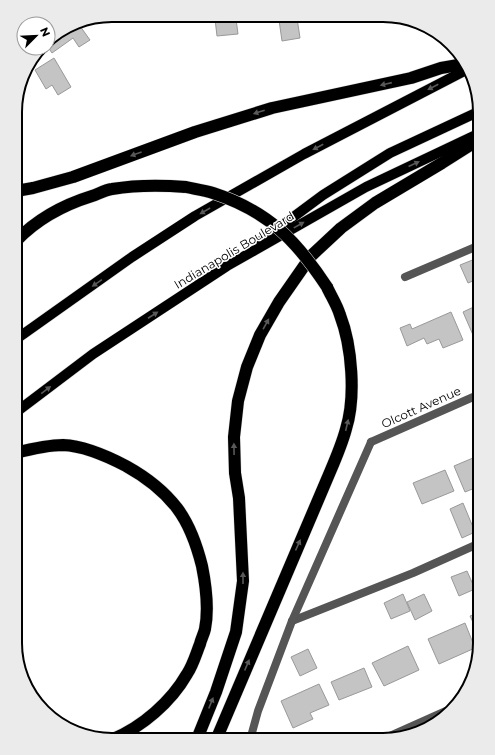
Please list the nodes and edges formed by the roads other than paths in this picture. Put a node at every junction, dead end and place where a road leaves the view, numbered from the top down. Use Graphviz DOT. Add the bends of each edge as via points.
graph roads {
  1 [pos="459,65"];
  2 [pos="463,72"];
  3 [pos="473,114"];
  4 [pos="473,136"];
  5 [pos="473,143"];
  6 [pos="22,190"];
  7 [pos="22,234"];
  8 [pos="473,247"];
  9 [pos="227,266"];
  10 [pos="405,277"];
  11 [pos="22,336"];
  12 [pos="473,397"];
  13 [pos="22,408"];
  14 [pos="22,451"];
  15 [pos="473,546"];
  16 [pos="292,621"];
  17 [pos="433,718"];
  18 [pos="405,730"];
  19 [pos="127,733"];
  20 [pos="200,733"];
  21 [pos="219,733"];
  22 [pos="252,733"];
  1 -- 6 [label="highway, one-way" via="403,80 272,108 195,132 73,177"];
  2 -- 11 [label="main road, one-way" via="304,154 195,216 132,257"];
  3 -- 9 [label="main road" via="390,153 323,195"];
  9 -- 4 [label="main road, Indianapolis Boulevard, one-way" via="366,186"];
  20 -- 5 [label="highway, one-way" via="236,632 243,581 234,437 238,401 247,367 260,335 311,256 341,228 375,203"];
  21 -- 7 [label="highway, one-way, bridge" via="330,472 346,428 351,401 350,363 347,336 340,314 313,266 282,231 242,205 212,193 160,185 111,189 64,206 42,218"];
  8 -- 10 [label="street"];
  13 -- 9 [label="main road, Indianapolis Boulevard, one-way" via="93,354"];
  12 -- 16 [label="street, Olcott Avenue" via="371,442"];
  14 -- 19 [label="highway" via="64,445 89,450 118,462 160,490 177,508 190,528 204,576 205,629 187,674 174,693"];
  15 -- 16 [label="street"];
  16 -- 22 [label="street"];
  17 -- 18 [label="street"];
}
